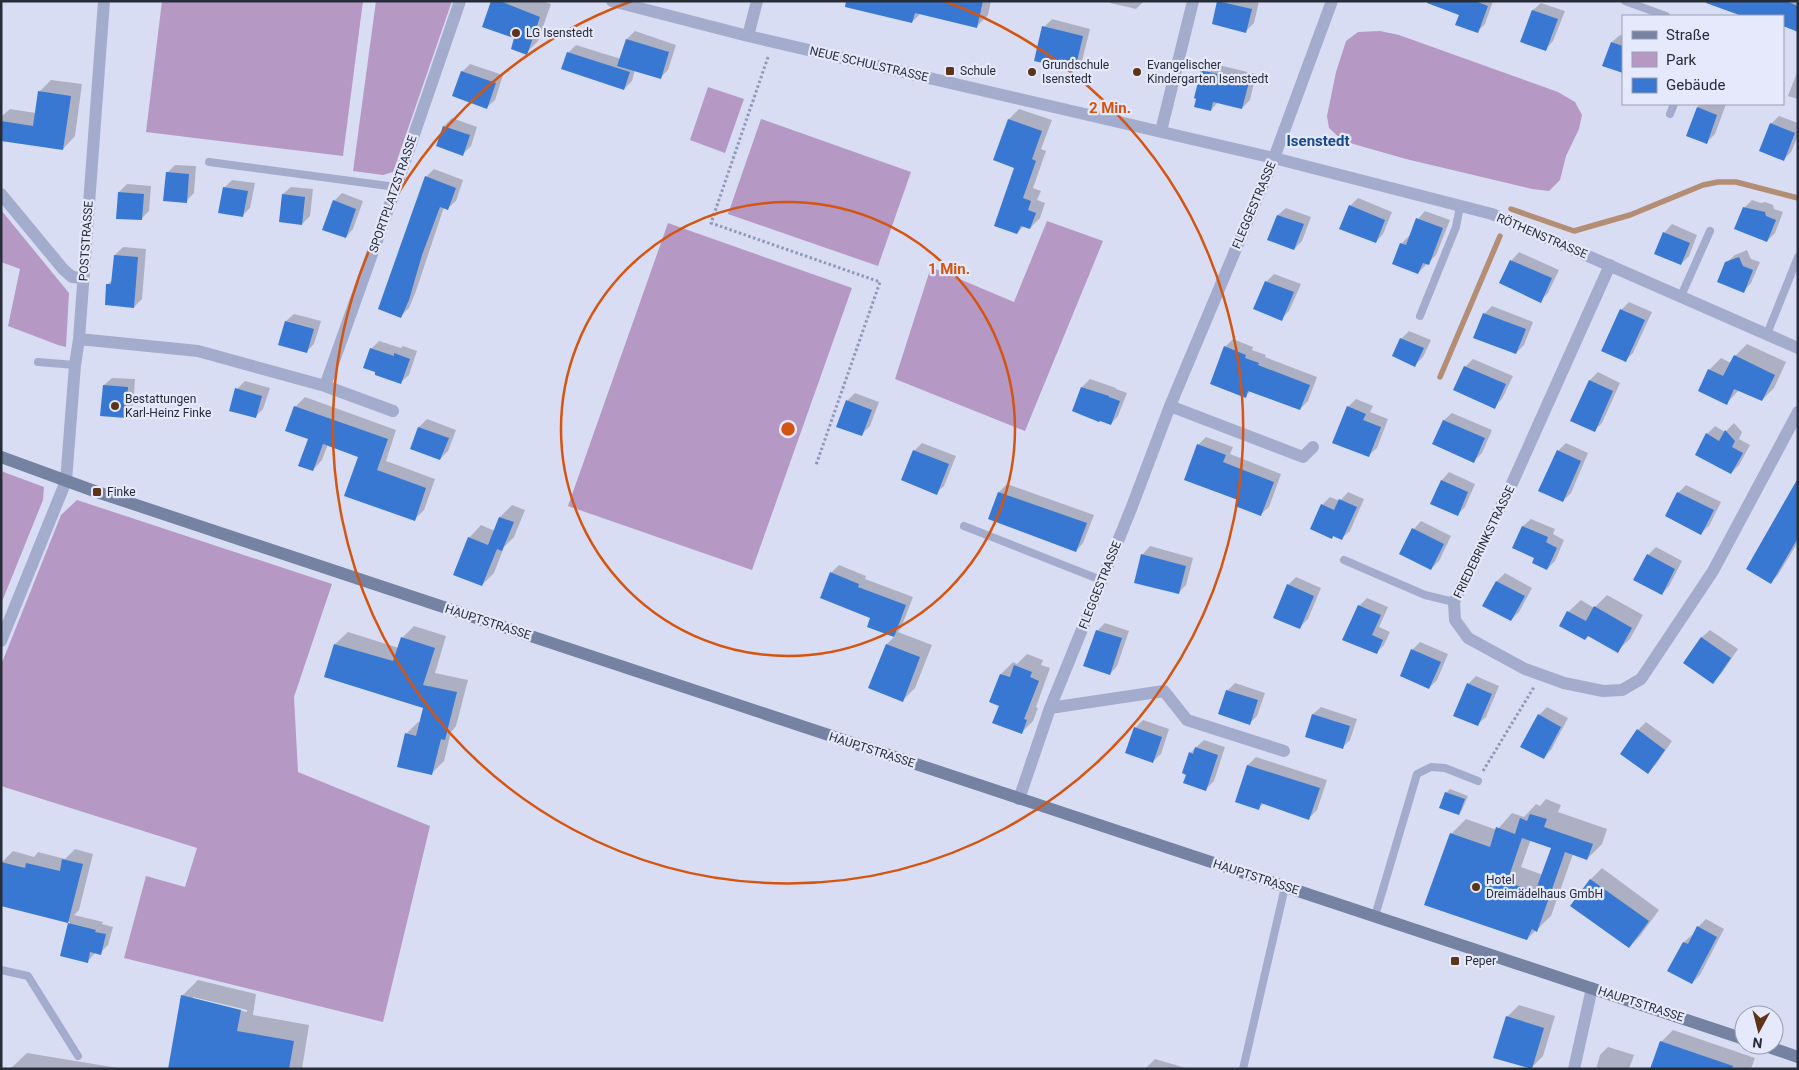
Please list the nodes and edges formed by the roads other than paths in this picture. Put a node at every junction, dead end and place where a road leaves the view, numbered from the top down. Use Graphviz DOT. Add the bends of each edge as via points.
graph roads {
  1 [pos="104,1"];
  2 [pos="460,1"];
  3 [pos="612,1"];
  4 [pos="757,1"];
  5 [pos="1193,1"];
  6 [pos="1332,1"];
  7 [pos="1625,1"];
  8 [pos="1663,15"];
  9 [pos="748,36"];
  10 [pos="1674,105"];
  11 [pos="1670,114"];
  12 [pos="1161,131"];
  13 [pos="1274,158"];
  14 [pos="209,162"];
  15 [pos="396,187"];
  16 [pos="1,194"];
  17 [pos="1460,206"];
  18 [pos="1710,231"];
  19 [pos="1798,257"];
  20 [pos="1610,265"];
  21 [pos="83,278"];
  22 [pos="1682,296"];
  23 [pos="1420,316"];
  24 [pos="1767,334"];
  25 [pos="79,339"];
  26 [pos="1798,348"];
  27 [pos="38,362"];
  28 [pos="75,365"];
  29 [pos="325,386"];
  30 [pos="1170,406"];
  31 [pos="393,411"];
  32 [pos="1798,412"];
  33 [pos="1313,447"];
  34 [pos="1,457"];
  35 [pos="66,482"];
  36 [pos="964,526"];
  37 [pos="1344,560"];
  38 [pos="1101,580"];
  39 [pos="1454,602"];
  40 [pos="1,642"];
  41 [pos="1050,708"];
  42 [pos="1284,751"];
  43 [pos="1478,781"];
  44 [pos="1019,799"];
  45 [pos="1285,887"];
  46 [pos="1375,916"];
  47 [pos="1,970"];
  48 [pos="1592,988"];
  49 [pos="1734,1036"];
  50 [pos="1784,1052"];
  51 [pos="78,1056"];
  52 [pos="1798,1057"];
  53 [pos="1243,1069"];
  54 [pos="1574,1069"];
  1 -- 21 [label="street, POSTSTRASSE"];
  2 -- 15 [label="street, SPORTPLATZSTRASSE"];
  3 -- 9 [label="street, NEUE SCHULSTRASSE"];
  4 -- 9 [label="street"];
  5 -- 12 [label="street"];
  6 -- 13 [label="street, FLEGGESTRASSE"];
  7 -- 8 [label="lane"];
  9 -- 12 [label="street, NEUE SCHULSTRASSE"];
  10 -- 11 [label="lane"];
  12 -- 13 [label="street, NEUE SCHULSTRASSE"];
  13 -- 17 [label="street, RÖTHENSTRASSE"];
  13 -- 30 [label="street, FLEGGESTRASSE"];
  14 -- 15 [label="lane"];
  15 -- 29 [label="street, SPORTPLATZSTRASSE"];
  16 -- 21 [label="street" via="63,269 72,276"];
  17 -- 20 [label="street, RÖTHENSTRASSE" via="1492,214"];
  17 -- 23 [label="lane" via="1456,226"];
  18 -- 22 [label="lane"];
  19 -- 24 [label="lane"];
  20 -- 22 [label="street, RÖTHENSTRASSE"];
  20 -- 39 [label="street, FRIEDEBRINKSTRASSE" via="1510,488"];
  21 -- 25 [label="street, POSTSTRASSE"];
  22 -- 24 [label="street, RÖTHENSTRASSE"];
  24 -- 26 [label="street, RÖTHENSTRASSE"];
  25 -- 28 [label="street, POSTSTRASSE"];
  25 -- 29 [label="street" via="198,351"];
  27 -- 28 [label="lane"];
  28 -- 35 [label="street, POSTSTRASSE"];
  29 -- 31 [label="street"];
  30 -- 33 [label="street" via="1303,457"];
  30 -- 38 [label="street, FLEGGESTRASSE"];
  32 -- 39 [label="street, FRIEDEBRINKSTRASSE" via="1713,571 1642,679 1622,690 1603,691 1564,683 1525,669 1468,638 1455,620"];
  34 -- 35 [label="main road, HAUPTSTRASSE"];
  35 -- 40 [label="street, POSTSTRASSE"];
  35 -- 44 [label="main road, HAUPTSTRASSE"];
  36 -- 38 [label="lane"];
  37 -- 39 [label="lane" via="1425,595"];
  38 -- 41 [label="street, FLEGGESTRASSE"];
  41 -- 42 [label="street" via="1164,691 1188,720"];
  41 -- 44 [label="street, FLEGGESTRASSE"];
  43 -- 46 [label="lane" via="1444,768 1431,767 1417,774"];
  44 -- 45 [label="main road, HAUPTSTRASSE"];
  45 -- 46 [label="main road, HAUPTSTRASSE"];
  45 -- 53 [label="lane"];
  46 -- 48 [label="main road, HAUPTSTRASSE"];
  47 -- 51 [label="lane" via="28,976"];
  48 -- 49 [label="main road, HAUPTSTRASSE"];
  48 -- 54 [label="street"];
  50 -- 52 [label="main road"];
}
